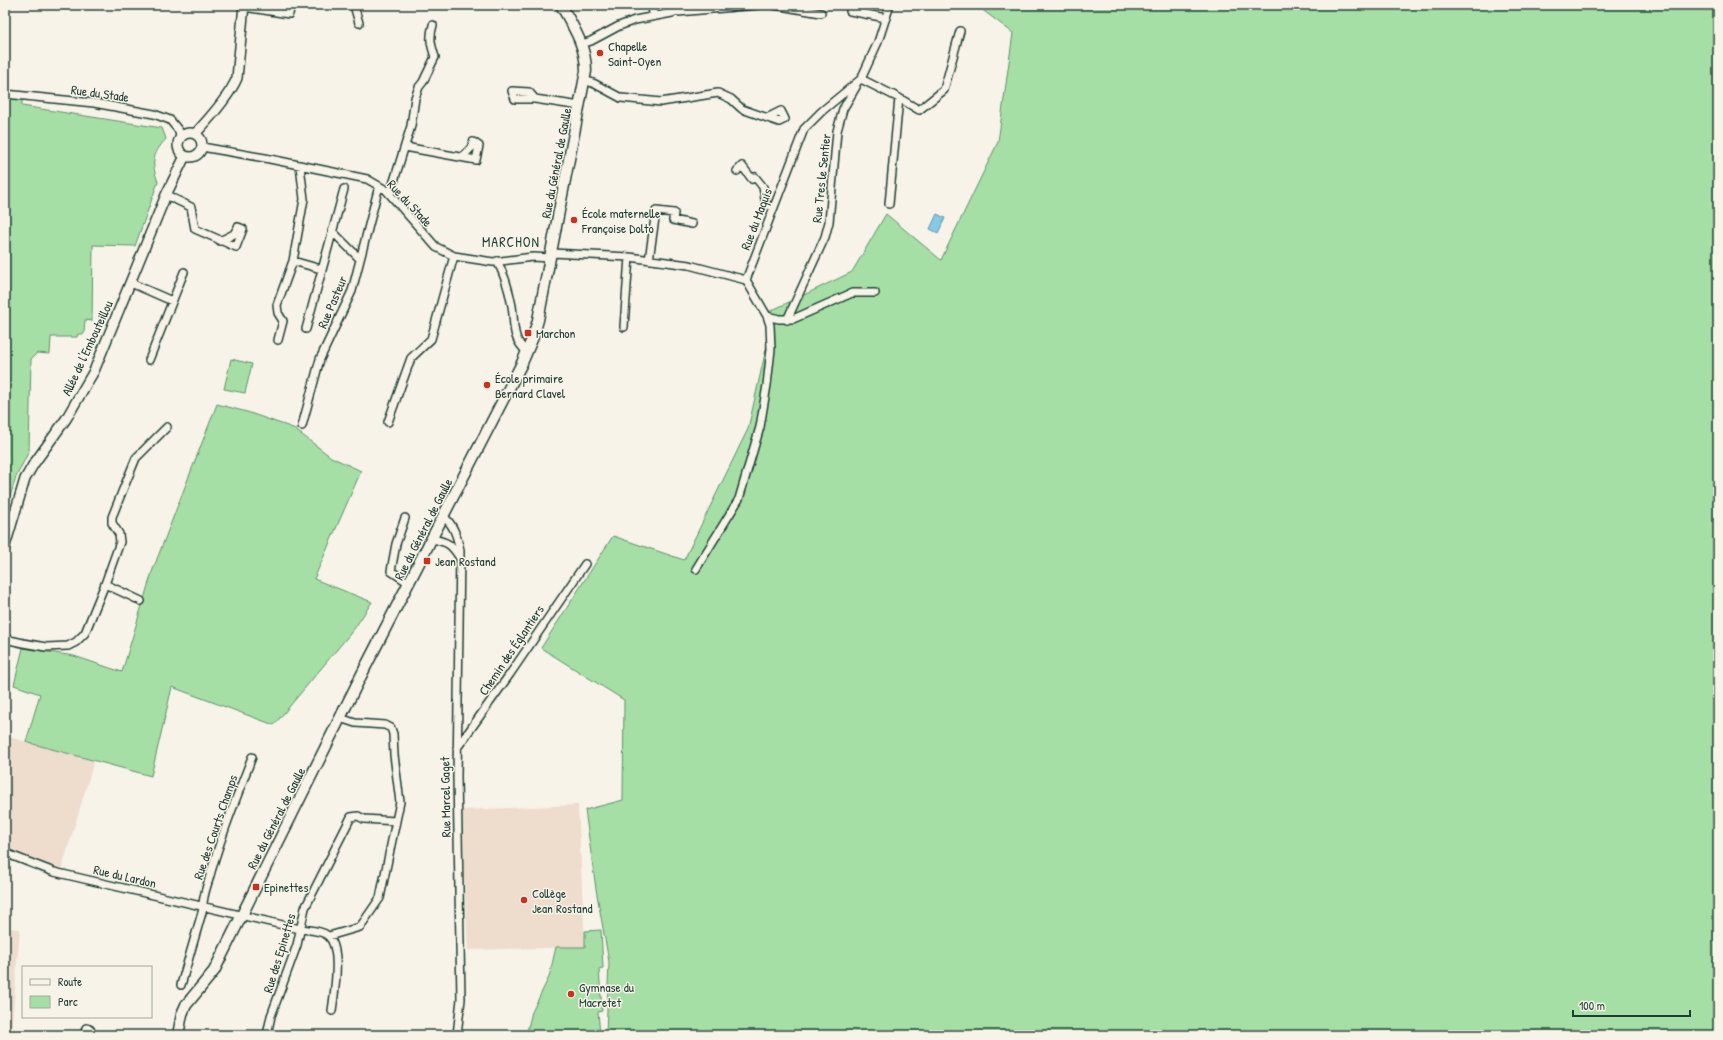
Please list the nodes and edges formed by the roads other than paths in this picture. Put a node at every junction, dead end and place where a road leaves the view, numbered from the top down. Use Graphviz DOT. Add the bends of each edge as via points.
graph roads {
  1 [pos="291,5"];
  2 [pos="356,5"];
  3 [pos="561,5"];
  4 [pos="652,5"];
  5 [pos="689,5"];
  6 [pos="758,5"];
  7 [pos="774,5"];
  8 [pos="850,5"];
  9 [pos="890,5"];
  10 [pos="244,6"];
  11 [pos="672,13"];
  12 [pos="821,13"];
  13 [pos="654,16"];
  14 [pos="886,18"];
  15 [pos="358,22"];
  16 [pos="433,25"];
  17 [pos="960,31"];
  18 [pos="582,44"];
  19 [pos="585,80"];
  20 [pos="859,81"];
  21 [pos="5,94"];
  22 [pos="899,98"];
  23 [pos="535,99"];
  24 [pos="580,106"];
  25 [pos="767,118"];
  26 [pos="195,134"];
  27 [pos="180,137"];
  28 [pos="202,147"];
  29 [pos="405,147"];
  30 [pos="185,156"];
  31 [pos="462,158"];
  32 [pos="300,166"];
  33 [pos="737,171"];
  34 [pos="379,186"];
  35 [pos="344,189"];
  36 [pos="390,194"];
  37 [pos="166,195"];
  38 [pos="889,204"];
  39 [pos="773,207"];
  40 [pos="692,224"];
  41 [pos="332,231"];
  42 [pos="220,241"];
  43 [pos="454,256"];
  44 [pos="552,256"];
  45 [pos="629,257"];
  46 [pos="360,259"];
  47 [pos="649,260"];
  48 [pos="294,261"];
  49 [pos="497,261"];
  50 [pos="321,269"];
  51 [pos="184,272"];
  52 [pos="746,280"];
  53 [pos="131,283"];
  54 [pos="875,293"];
  55 [pos="172,301"];
  56 [pos="767,316"];
  57 [pos="787,320"];
  58 [pos="624,327"];
  59 [pos="306,329"];
  60 [pos="278,340"];
  61 [pos="527,352"];
  62 [pos="148,360"];
  63 [pos="388,422"];
  64 [pos="302,426"];
  65 [pos="166,427"];
  66 [pos="444,517"];
  67 [pos="405,518"];
  68 [pos="432,539"];
  69 [pos="5,546"];
  70 [pos="460,558"];
  71 [pos="585,564"];
  72 [pos="696,569"];
  73 [pos="410,583"];
  74 [pos="105,584"];
  75 [pos="141,601"];
  76 [pos="5,639"];
  77 [pos="340,718"];
  78 [pos="457,748"];
  79 [pos="252,757"];
  80 [pos="396,821"];
  81 [pos="5,853"];
  82 [pos="203,906"];
  83 [pos="241,915"];
  84 [pos="300,930"];
  85 [pos="329,936"];
  86 [pos="181,986"];
  87 [pos="332,1011"];
  88 [pos="84,1035"];
  89 [pos="94,1035"];
  90 [pos="178,1035"];
  91 [pos="267,1035"];
  92 [pos="457,1035"];
  1 -- 10 [label="street" via="288,14"];
  2 -- 15 [label="street"];
  3 -- 18 [label="main road, Rue du Général de Gaulle"];
  4 -- 13 [label="street"];
  5 -- 11 [label="street"];
  6 -- 11 [label="street"];
  7 -- 12 [label="street"];
  8 -- 14 [label="street" via="850,11"];
  9 -- 14 [label="street, Rue du Maquis"];
  10 -- 26 [label="street" via="234,86"];
  11 -- 13 [label="street"];
  13 -- 18 [label="street" via="619,26"];
  14 -- 20 [label="street, Rue du Maquis" via="878,42"];
  16 -- 29 [label="street" via="430,42 435,57 418,87"];
  17 -- 22 [label="street" via="944,90 919,110"];
  18 -- 19 [label="main road, Rue du Général de Gaulle" via="586,63"];
  19 -- 24 [label="main road, Rue du Général de Gaulle"];
  19 -- 25 [label="street" via="621,98 661,102 718,93 731,99 742,109"];
  20 -- 22 [label="street"];
  20 -- 39 [label="street, Rue du Maquis" via="804,129"];
  20 -- 57 [label="street, Rue Tres le Sentier" via="843,109 838,131 829,222 825,237"];
  21 -- 27 [label="street, Rue du Stade" via="94,103 154,114 170,120 179,131"];
  22 -- 38 [label="street"];
  23 -- 24 [label="street"];
  24 -- 44 [label="main road, Rue du Général de Gaulle"];
  26 -- 27 [label="street"];
  26 -- 28 [label="street" via="200,137"];
  27 -- 30 [label="street" via="178,148"];
  28 -- 30 [label="street" via="196,156"];
  28 -- 32 [label="street, Rue du Stade"];
  29 -- 31 [label="street"];
  29 -- 36 [label="street"];
  30 -- 37 [label="street, Allée de l'Embouteillou"];
  32 -- 34 [label="street, Rue du Stade" via="367,179"];
  32 -- 48 [label="street" via="304,199"];
  33 -- 39 [label="street" via="742,166 752,179 755,177 763,187 766,205"];
  34 -- 36 [label="street, Rue du Stade"];
  34 -- 46 [label="street, Rue Pasteur"];
  35 -- 41 [label="street"];
  36 -- 43 [label="street, Rue du Stade" via="436,248"];
  37 -- 42 [label="street" via="191,207 195,229"];
  37 -- 53 [label="street, Allée de l'Embouteillou"];
  39 -- 52 [label="street, Rue du Maquis"];
  40 -- 47 [label="street" via="674,220 674,212 656,210"];
  41 -- 46 [label="street"];
  41 -- 50 [label="street"];
  43 -- 49 [label="street, Rue du Stade" via="488,262"];
  43 -- 63 [label="street" via="431,340 411,358"];
  44 -- 45 [label="street"];
  44 -- 49 [label="street, Rue du Stade"];
  44 -- 61 [label="main road, Rue du Général de Gaulle" via="536,330"];
  45 -- 47 [label="street"];
  45 -- 58 [label="street"];
  46 -- 64 [label="street, Rue Pasteur" via="352,291 320,359"];
  47 -- 52 [label="street" via="689,265"];
  48 -- 50 [label="street"];
  48 -- 60 [label="street" via="278,305 278,313 283,321"];
  49 -- 61 [label="street" via="504,274 510,296 516,339"];
  50 -- 59 [label="street"];
  51 -- 55 [label="street"];
  52 -- 56 [label="street"];
  53 -- 55 [label="street"];
  53 -- 69 [label="street, Allée de l'Embouteillou" via="104,349 80,396 26,479"];
  54 -- 57 [label="street" via="852,293"];
  55 -- 62 [label="street"];
  56 -- 57 [label="street"];
  56 -- 72 [label="street" via="771,350 760,427 739,499"];
  61 -- 66 [label="main road, Rue du Général de Gaulle"];
  65 -- 74 [label="street" via="136,458 112,517 120,542"];
  66 -- 68 [label="main road, Rue du Général de Gaulle"];
  66 -- 70 [label="street, Rue Marcel Gaget" via="450,522 457,537"];
  67 -- 73 [label="street" via="396,544 391,571"];
  68 -- 70 [label="street" via="452,545"];
  68 -- 73 [label="main road, Rue du Général de Gaulle"];
  70 -- 78 [label="street, Rue Marcel Gaget"];
  71 -- 78 [label="street, Chemin des Églantiers"];
  73 -- 77 [label="main road, Rue du Général de Gaulle"];
  74 -- 75 [label="street"];
  74 -- 76 [label="street" via="85,633 76,642 68,646 46,647"];
  77 -- 80 [label="street" via="391,728 400,802"];
  77 -- 83 [label="main road, Rue du Général de Gaulle"];
  78 -- 92 [label="street, Rue Marcel Gaget" via="461,999"];
  79 -- 82 [label="street, Rue des Courts Champs" via="222,836"];
  80 -- 84 [label="street, Rue des Epinettes" via="364,819 358,816 351,818 305,908"];
  80 -- 85 [label="street" via="380,898 360,927"];
  81 -- 82 [label="street, Rue du Lardon" via="54,872"];
  82 -- 83 [label="street, Rue du Lardon"];
  82 -- 86 [label="street, Rue des Courts Champs"];
  83 -- 84 [label="street, Rue du Lardon"];
  83 -- 90 [label="main road, Rue du Général de Gaulle" via="214,971 186,1004"];
  84 -- 85 [label="street, Rue du Lardon" via="321,932"];
  84 -- 91 [label="street, Rue des Epinettes"];
  85 -- 87 [label="street" via="337,965"];
  88 -- 89 [label="street" via="86,1028"];
}
